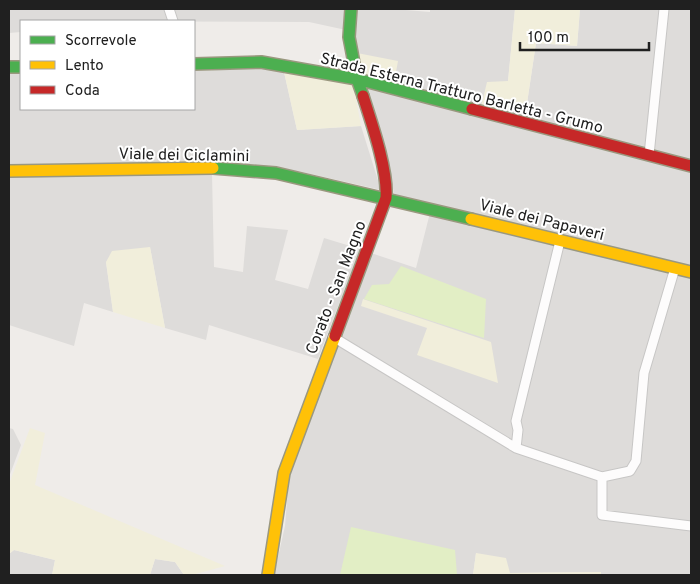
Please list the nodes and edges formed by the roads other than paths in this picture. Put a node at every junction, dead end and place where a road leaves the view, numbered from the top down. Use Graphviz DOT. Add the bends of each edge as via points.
graph roads {
  1 [pos="351,9"];
  2 [pos="664,9"];
  3 [pos="195,64"];
  4 [pos="357,80"];
  5 [pos="649,155"];
  6 [pos="691,166"];
  7 [pos="9,171"];
  8 [pos="386,198"];
  9 [pos="560,241"];
  10 [pos="675,268"];
  11 [pos="691,272"];
  12 [pos="333,338"];
  13 [pos="516,448"];
  14 [pos="602,477"];
  15 [pos="691,526"];
  16 [pos="268,575"];
  1 -- 4 [label="street, Corato - San Magno" via="349,37"];
  2 -- 5 [label="street"];
  3 -- 4 [label="street, Strada Esterna Tratturo Barletta - Grumo" via="261,62"];
  4 -- 5 [label="street, Strada Esterna Tratturo Barletta - Grumo"];
  4 -- 8 [label="street, Corato - San Magno" via="373,128 387,186"];
  5 -- 6 [label="street, Strada Esterna Tratturo Barletta - Grumo"];
  7 -- 8 [label="street, Viale dei Ciclamini" via="209,168 276,174"];
  8 -- 9 [label="street, Viale dei Papaveri"];
  8 -- 12 [label="street, Corato - San Magno"];
  9 -- 10 [label="street, Viale dei Papaveri"];
  9 -- 13 [label="street" via="516,421"];
  10 -- 11 [label="street, Viale dei Papaveri"];
  10 -- 14 [label="street" via="644,373 636,461 630,471"];
  12 -- 13 [label="street"];
  12 -- 16 [label="street, Corato - San Magno" via="284,473"];
  13 -- 14 [label="street"];
  14 -- 15 [label="street" via="602,515"];
}
